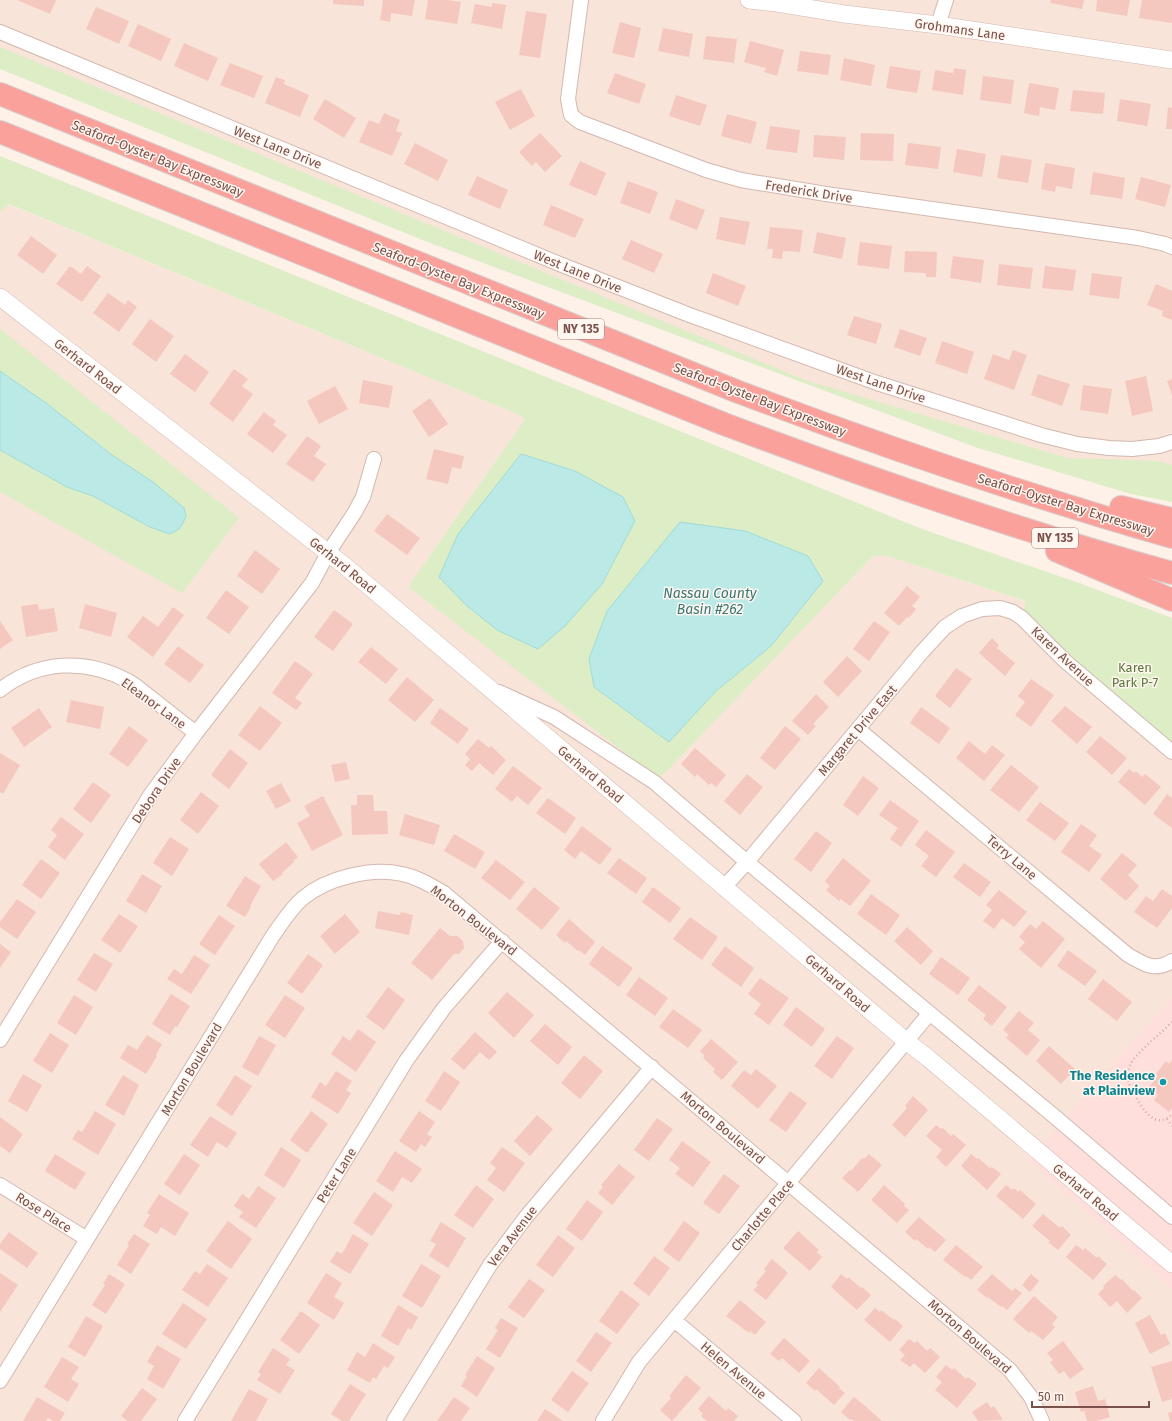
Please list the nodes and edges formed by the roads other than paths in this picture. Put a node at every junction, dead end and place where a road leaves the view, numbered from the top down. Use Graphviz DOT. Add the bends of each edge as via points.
graph roads {
  1 [pos="581,0"];
  2 [pos="749,0"];
  3 [pos="946,0"];
  4 [pos="777,1"];
  5 [pos="938,25"];
  6 [pos="0,32"];
  7 [pos="1172,60"];
  8 [pos="0,94"];
  9 [pos="0,132"];
  10 [pos="1172,247"];
  11 [pos="0,297"];
  12 [pos="1172,442"];
  13 [pos="374,459"];
  14 [pos="950,467"];
  15 [pos="939,501"];
  16 [pos="1172,519"];
  17 [pos="1172,537"];
  18 [pos="328,553"];
  19 [pos="1172,573"];
  20 [pos="1172,600"];
  21 [pos="1008,610"];
  22 [pos="492,689"];
  23 [pos="0,690"];
  24 [pos="858,728"];
  25 [pos="196,733"];
  26 [pos="1172,752"];
  27 [pos="747,862"];
  28 [pos="724,886"];
  29 [pos="502,941"];
  30 [pos="1172,961"];
  31 [pos="929,1014"];
  32 [pos="0,1040"];
  33 [pos="906,1041"];
  34 [pos="652,1067"];
  35 [pos="789,1183"];
  36 [pos="0,1185"];
  37 [pos="1172,1217"];
  38 [pos="87,1239"];
  39 [pos="1172,1264"];
  40 [pos="674,1320"];
  41 [pos="0,1381"];
  42 [pos="185,1421"];
  43 [pos="394,1421"];
  44 [pos="603,1421"];
  45 [pos="794,1421"];
  46 [pos="1042,1421"];
  1 -- 10 [label="street, Frederick Drive" via="568,99 571,115 580,122 706,170 741,180 1138,238"];
  2 -- 4 [label="street, Grohmans Lane"];
  3 -- 5 [label="street"];
  4 -- 5 [label="street, Grohmans Lane" via="844,14"];
  5 -- 7 [label="street, Grohmans Lane"];
  6 -- 12 [label="street, West Lane Drive" via="562,264 687,314 877,383 1077,444 1132,449"];
  8 -- 14 [label="highway, Seaford-Oyster Bay Expressway / NY 135" via="736,391"];
  9 -- 15 [label="highway, NY 135" via="695,413"];
  11 -- 18 [label="street, Gerhard Road"];
  13 -- 18 [label="street, Debora Drive" via="363,497"];
  14 -- 16 [label="highway"];
  14 -- 17 [label="highway, Seaford-Oyster Bay Expressway / NY 135"];
  15 -- 19 [label="highway, NY 135"];
  15 -- 20 [label="highway"];
  18 -- 22 [label="street, Gerhard Road"];
  18 -- 25 [label="street, Debora Drive" via="312,583"];
  21 -- 24 [label="street, Margaret Drive East" via="982,609 945,626"];
  21 -- 26 [label="street, Karen Avenue" via="1022,618 1065,661"];
  22 -- 27 [label="street" via="554,717 654,782"];
  22 -- 28 [label="street, Gerhard Road"];
  23 -- 25 [label="street, Eleanor Lane" via="26,673 60,665 103,669 130,681"];
  24 -- 27 [label="street, Margaret Drive East"];
  24 -- 30 [label="street, Terry Lane" via="1128,955 1146,966 1158,967"];
  25 -- 32 [label="street, Debora Drive" via="151,794"];
  27 -- 28 [label="street, Margaret Drive East"];
  27 -- 31 [label="street"];
  28 -- 33 [label="street, Gerhard Road"];
  29 -- 34 [label="street, Morton Boulevard"];
  29 -- 38 [label="street, Morton Boulevard" via="444,893 424,881 401,874 370,872 348,876 322,886 303,898 288,913 272,937"];
  29 -- 42 [label="street, Peter Lane" via="444,1008 406,1061"];
  31 -- 33 [label="street, Charlotte Place"];
  31 -- 37 [label="street"];
  33 -- 35 [label="street, Charlotte Place"];
  33 -- 39 [label="street, Gerhard Road"];
  34 -- 35 [label="street, Morton Boulevard"];
  34 -- 43 [label="street, Vera Avenue" via="526,1217 490,1265"];
  35 -- 40 [label="street, Charlotte Place"];
  35 -- 46 [label="street, Morton Boulevard" via="1010,1370 1031,1397"];
  36 -- 38 [label="street, Rose Place"];
  38 -- 41 [label="street, Morton Boulevard"];
  40 -- 44 [label="street, Charlotte Place" via="639,1362"];
  40 -- 45 [label="street, Helen Avenue"];
}
